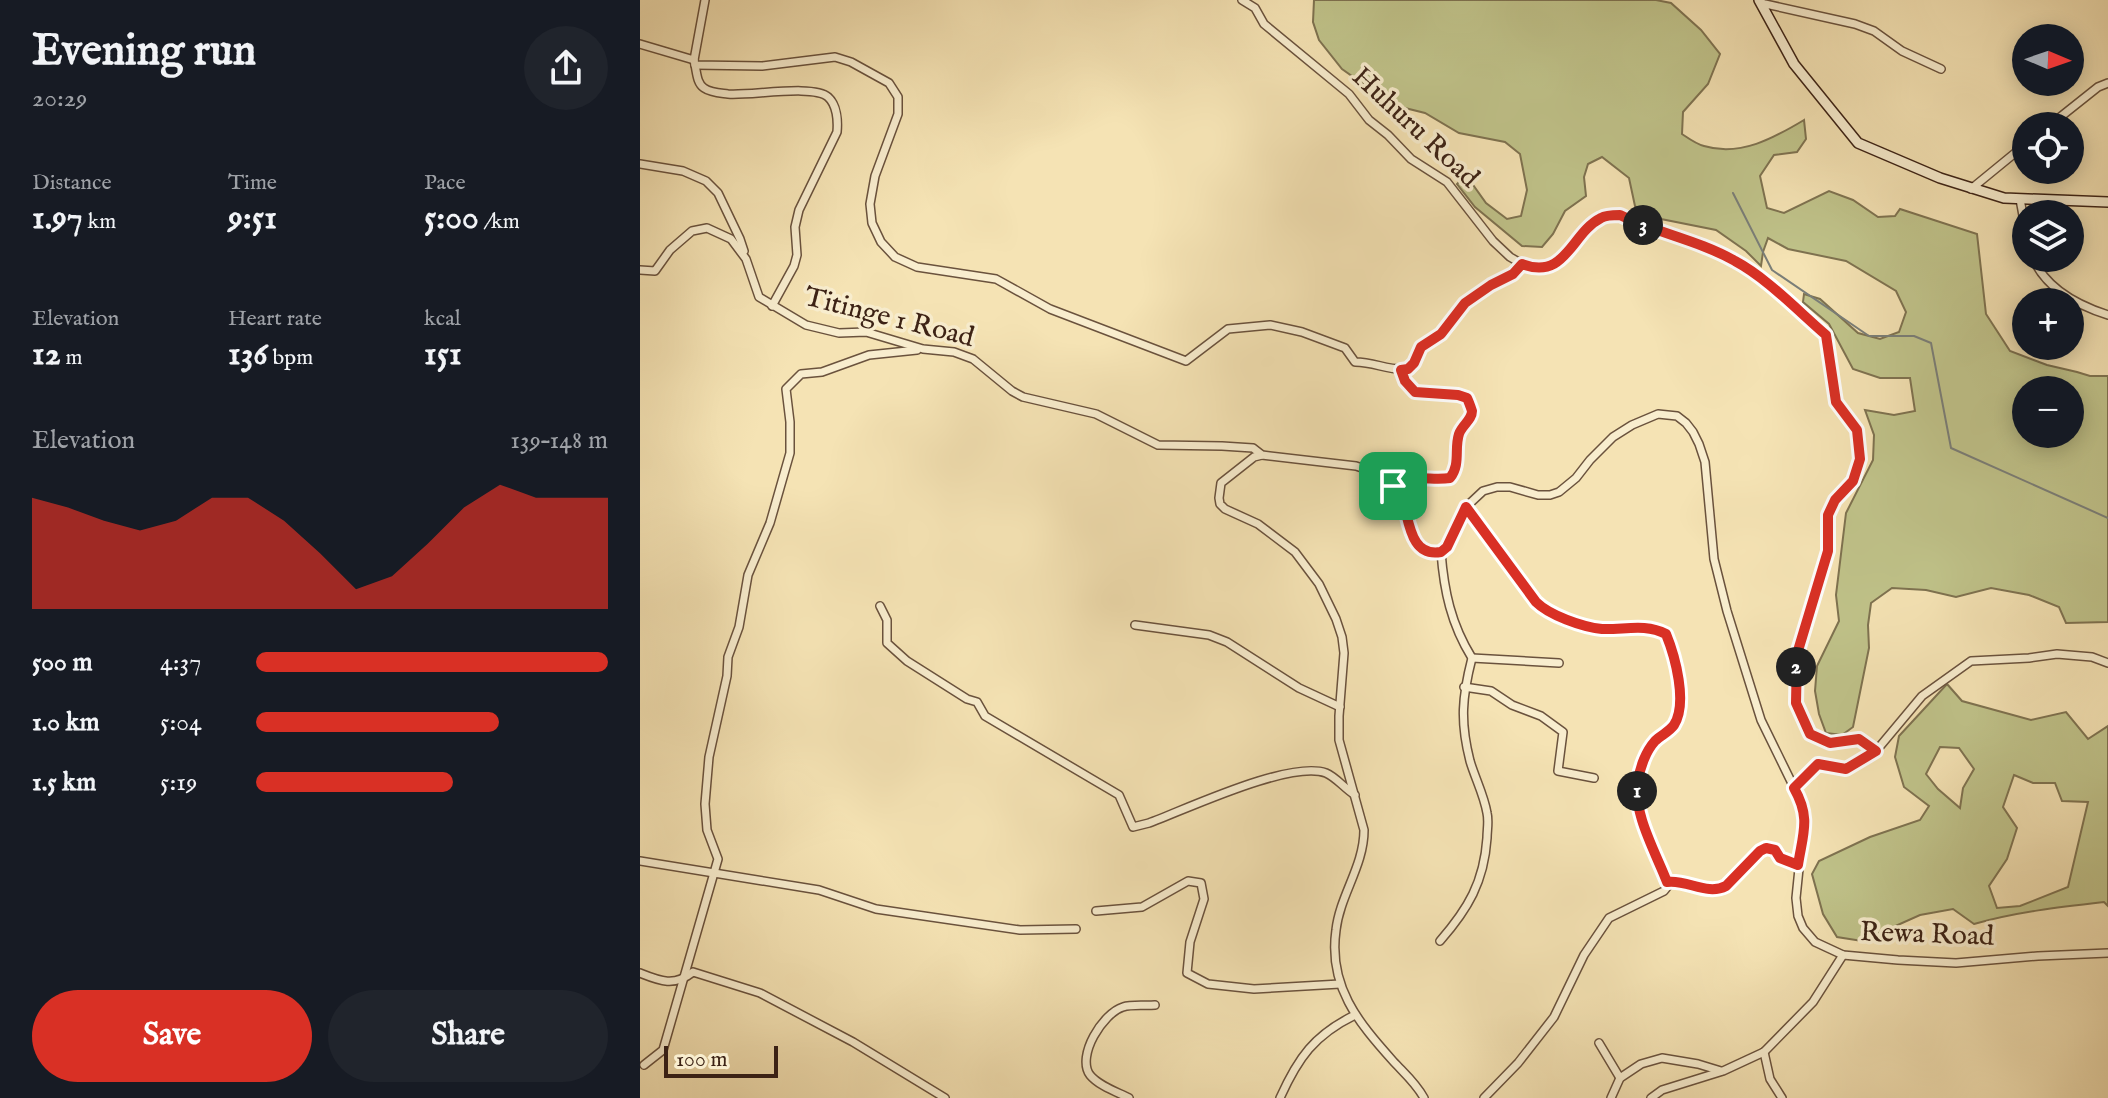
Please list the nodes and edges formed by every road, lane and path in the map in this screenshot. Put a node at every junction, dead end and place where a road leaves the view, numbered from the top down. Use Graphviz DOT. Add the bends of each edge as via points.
graph roads {
  1 [pos="705,0"];
  2 [pos="1242,0"];
  3 [pos="1760,1"];
  4 [pos="640,44"];
  5 [pos="695,62"];
  6 [pos="1941,69"];
  7 [pos="2108,83"];
  8 [pos="2067,112"];
  9 [pos="2012,155"];
  10 [pos="640,164"];
  11 [pos="1971,189"];
  12 [pos="2020,199"];
  13 [pos="2108,202"];
  14 [pos="746,259"];
  15 [pos="1522,264"];
  16 [pos="640,270"];
  17 [pos="2040,272"];
  18 [pos="772,306"];
  19 [pos="2108,315"];
  20 [pos="923,349"];
  21 [pos="1401,370"];
  22 [pos="1262,455"];
  23 [pos="1393,486"];
  24 [pos="1466,507"];
  25 [pos="1441,552"];
  26 [pos="880,606"];
  27 [pos="1135,625"];
  28 [pos="1472,658"];
  29 [pos="1559,663"];
  30 [pos="2108,663"];
  31 [pos="1464,687"];
  32 [pos="1340,707"];
  33 [pos="1876,751"];
  34 [pos="1594,778"];
  35 [pos="1794,788"];
  36 [pos="1356,796"];
  37 [pos="640,861"];
  38 [pos="1798,865"];
  39 [pos="714,873"];
  40 [pos="1667,882"];
  41 [pos="1096,911"];
  42 [pos="1076,929"];
  43 [pos="1440,941"];
  44 [pos="2108,953"];
  45 [pos="1843,955"];
  46 [pos="640,973"];
  47 [pos="683,980"];
  48 [pos="1340,984"];
  49 [pos="1155,1005"];
  50 [pos="1355,1015"];
  51 [pos="1599,1043"];
  52 [pos="1764,1052"];
  53 [pos="644,1065"];
  54 [pos="1723,1071"];
  55 [pos="1620,1078"];
  56 [pos="945,1098"];
  57 [pos="1129,1098"];
  58 [pos="1280,1098"];
  59 [pos="1424,1098"];
  60 [pos="1484,1098"];
  61 [pos="1611,1098"];
  62 [pos="1651,1098"];
  63 [pos="1782,1098"];
  1 -- 5 [label="street"];
  2 -- 15 [label="street, Huhuru Road" via="1349,94 1411,159 1447,182 1493,241"];
  3 -- 6 [label="street" via="1874,31"];
  3 -- 11 [label="street" via="1794,64 1858,143"];
  4 -- 5 [label="street"];
  5 -- 18 [label="street" via="697,79 715,93 815,91 828,96 835,108 837,132 799,210 794,266"];
  5 -- 21 [label="street" via="762,66 835,57 889,83 898,97 898,114 875,176 872,223 895,257 917,267 996,279 1050,309 1186,361 1228,329 1270,325 1345,348 1355,362"];
  7 -- 8 [label="street"];
  9 -- 11 [label="street"];
  10 -- 14 [label="street" via="706,181 718,193"];
  11 -- 12 [label="street"];
  12 -- 13 [label="street"];
  14 -- 16 [label="street, Titinge 1 Road" via="731,239 707,228 692,231 655,271"];
  14 -- 18 [label="street, Titinge 1 Road" via="759,297"];
  15 -- 21 [label="street" via="1465,303 1441,334 1421,347 1414,363"];
  15 -- 33 [label="street" via="1533,268 1558,263 1589,226 1603,216 1620,215 1736,261 1826,335 1836,402 1857,430 1860,459 1853,481 1828,515 1828,551 1797,654 1796,703 1810,734 1830,743 1859,739"];
  17 -- 19 [label="street" via="2069,298"];
  18 -- 20 [label="street, Titinge 1 Road" via="806,325 839,333 866,332"];
  20 -- 22 [label="street, Titinge 1 Road" via="973,359 1023,397 1096,414 1158,445 1253,448"];
  20 -- 39 [label="street" via="869,355 801,374 786,389 790,453 748,575 709,757 705,804 707,830 718,859"];
  21 -- 23 [label="street" via="1415,392 1458,395 1467,398 1472,409 1459,435 1458,460 1450,478 1412,477"];
  22 -- 23 [label="street, Titinge 1 Road" via="1356,466"];
  22 -- 32 [label="street" via="1221,483 1220,504 1277,537 1319,584 1342,637"];
  23 -- 25 [label="street" via="1414,539 1428,552"];
  24 -- 25 [label="street"];
  24 -- 35 [label="street, Rewa Road" via="1483,491 1497,487 1538,495 1559,492 1613,437 1632,425 1658,414 1686,423 1705,462 1714,559 1727,611 1761,720"];
  24 -- 40 [label="street" via="1547,612 1602,629 1644,628 1666,634 1680,705 1674,724 1645,757 1637,792 1642,820"];
  25 -- 28 [label="street" via="1449,610"];
  26 -- 36 [label="street" via="887,620 887,643 907,661 977,702 985,716 1119,795 1133,827 1278,776 1307,771 1328,773"];
  27 -- 32 [label="street" via="1227,642"];
  28 -- 29 [label="street"];
  28 -- 31 [label="street"];
  30 -- 33 [label="street" via="2057,654 1971,661 1922,696"];
  31 -- 34 [label="street" via="1491,691 1541,716 1563,732 1558,771"];
  31 -- 43 [label="street" via="1462,716 1470,760 1488,815 1486,847 1466,909"];
  32 -- 36 [label="street" via="1339,740"];
  33 -- 35 [label="street" via="1846,769 1818,764"];
  35 -- 38 [label="street, Rewa Road" via="1805,810"];
  36 -- 48 [label="street" via="1364,843 1336,930"];
  37 -- 39 [label="street"];
  38 -- 40 [label="street" via="1766,848 1721,889"];
  38 -- 45 [label="street, Rewa Road" via="1796,898 1803,928 1815,942"];
  39 -- 42 [label="street" via="819,890 876,909 1020,930"];
  39 -- 47 [label="street"];
  40 -- 60 [label="street" via="1664,891 1609,918 1554,1017"];
  41 -- 48 [label="street" via="1142,907 1188,881 1201,883 1204,899 1190,942 1187,973 1208,984 1254,989"];
  44 -- 45 [label="street, Rewa Road" via="1956,963"];
  45 -- 52 [label="street" via="1813,1002"];
  46 -- 47 [label="street" via="658,980"];
  47 -- 53 [label="street" via="663,1050"];
  47 -- 56 [label="street" via="693,972 760,993"];
  48 -- 50 [label="street"];
  49 -- 57 [label="street" via="1121,1007 1102,1022 1087,1052 1091,1076"];
  50 -- 58 [label="street" via="1317,1040 1294,1066"];
  50 -- 59 [label="street"];
  51 -- 55 [label="street"];
  52 -- 54 [label="street"];
  52 -- 63 [label="street" via="1770,1079"];
  54 -- 55 [label="street" via="1662,1058"];
  54 -- 62 [label="street"];
  55 -- 61 [label="street"];
}
